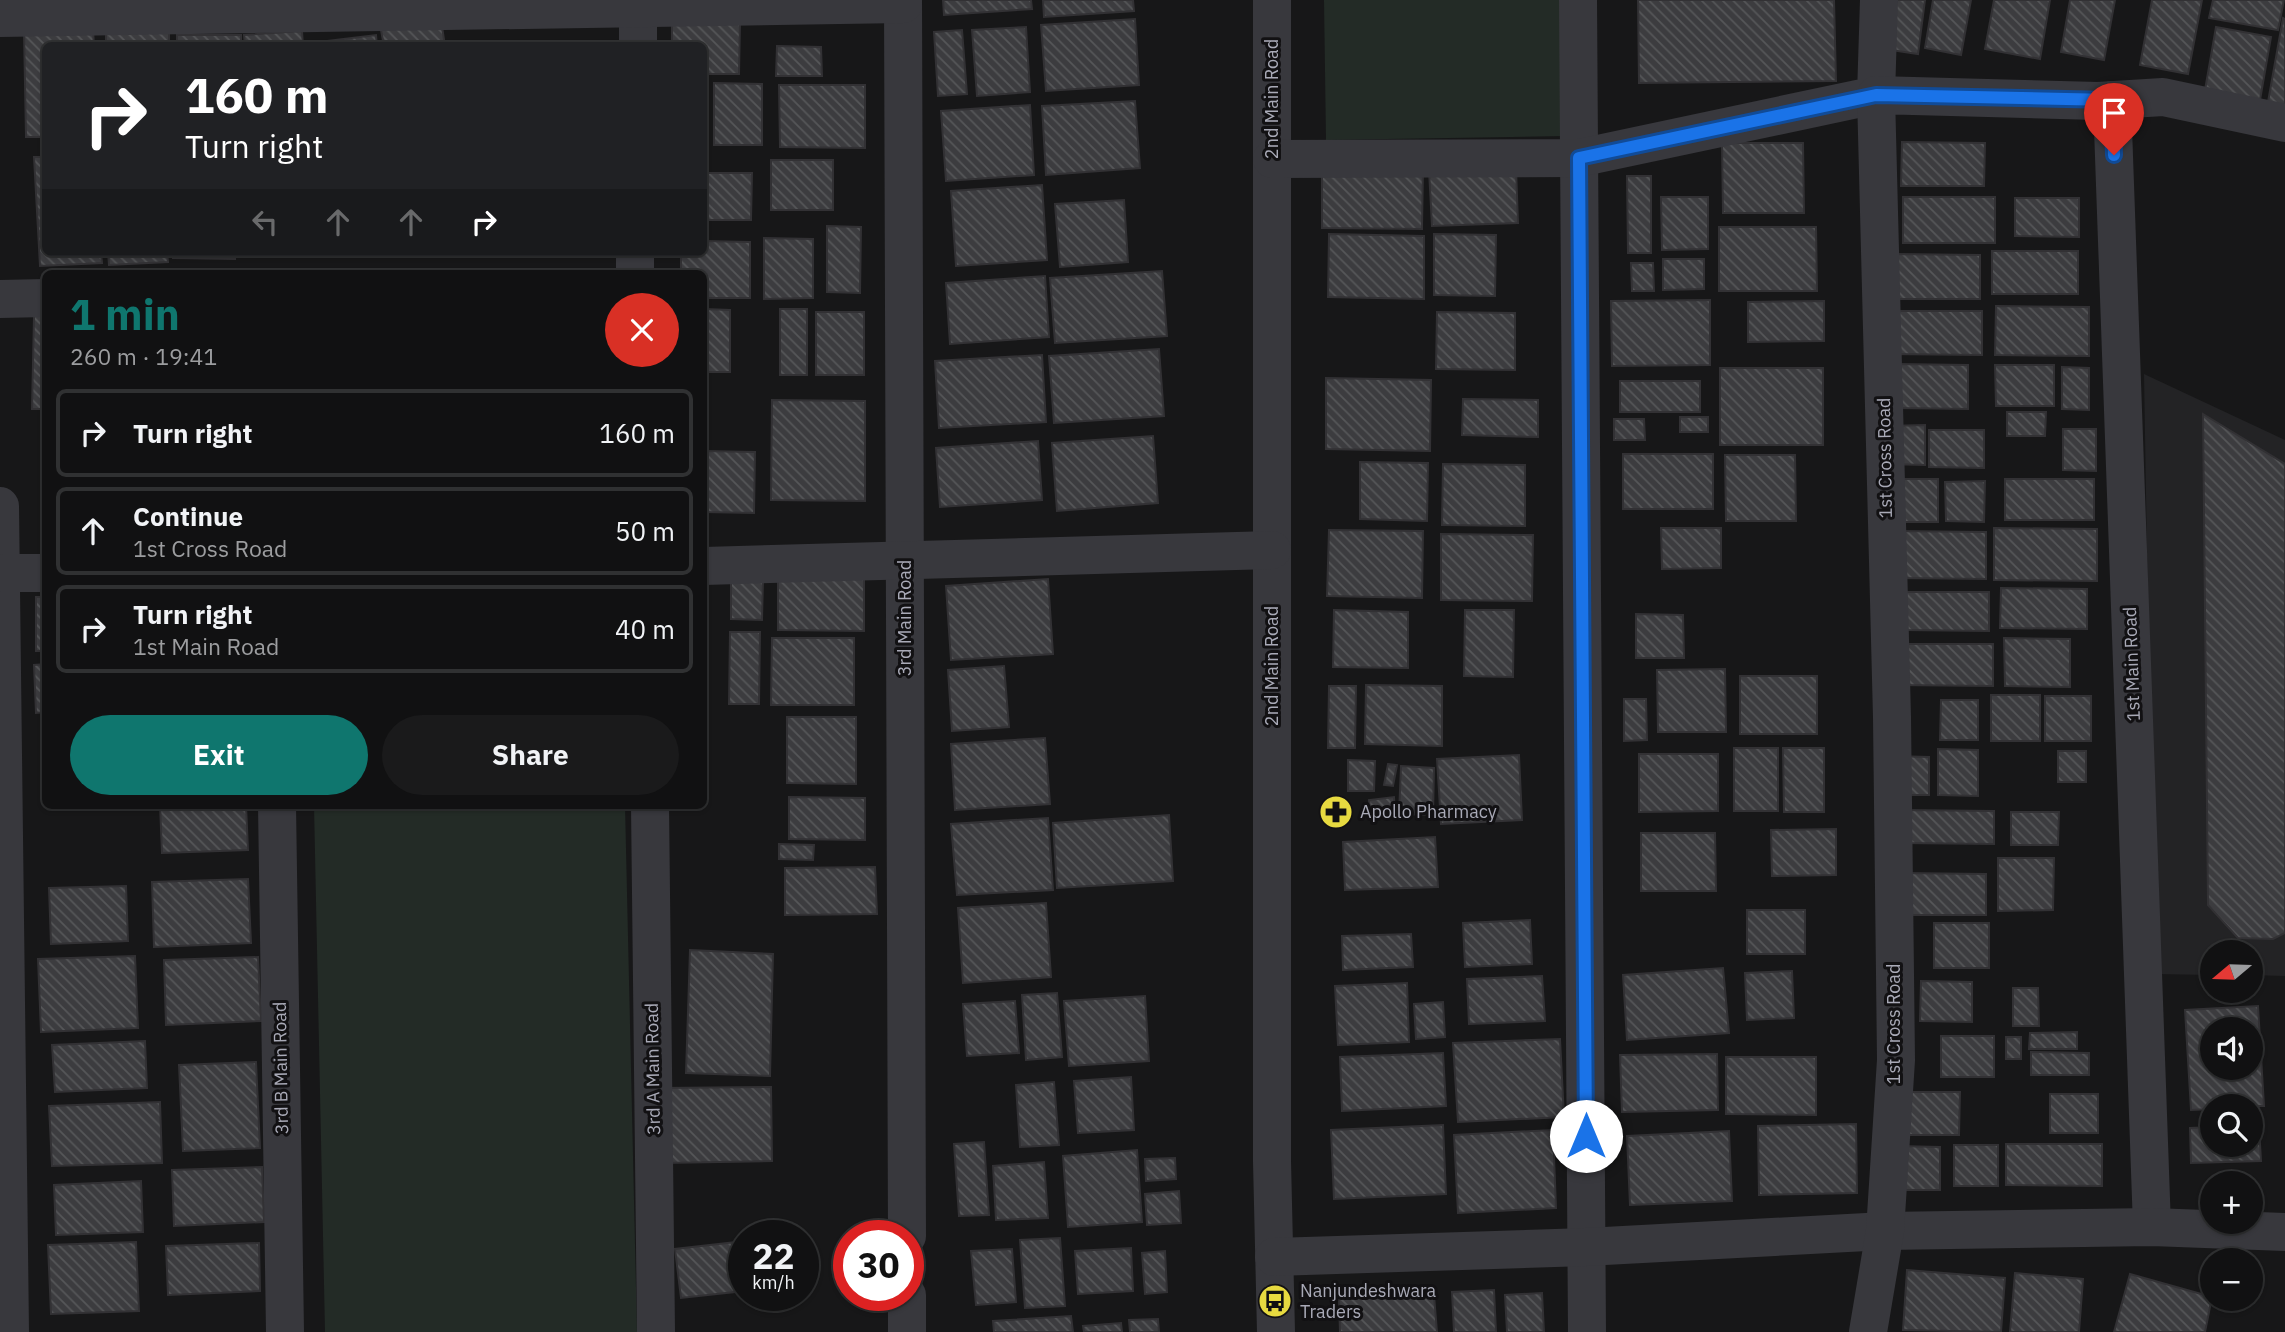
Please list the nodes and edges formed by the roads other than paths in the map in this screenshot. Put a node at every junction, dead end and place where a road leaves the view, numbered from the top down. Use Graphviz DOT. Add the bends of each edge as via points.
graph roads {
  1 [pos="1272,0"];
  2 [pos="1578,0"];
  3 [pos="1879,0"];
  4 [pos="903,2"];
  5 [pos="638,4"];
  6 [pos="0,18"];
  7 [pos="638,42"];
  8 [pos="1876,95"];
  9 [pos="2112,100"];
  10 [pos="2285,123"];
  11 [pos="1579,158"];
  12 [pos="1272,159"];
  13 [pos="42,298"];
  14 [pos="0,299"];
  15 [pos="0,506"];
  16 [pos="1272,550"];
  17 [pos="904,562"];
  18 [pos="707,566"];
  19 [pos="3,573"];
  20 [pos="42,573"];
  21 [pos="277,809"];
  22 [pos="650,809"];
  23 [pos="907,1220"];
  24 [pos="2152,1227"];
  25 [pos="1885,1231"];
  26 [pos="2285,1232"];
  27 [pos="1586,1247"];
  28 [pos="1274,1257"];
  29 [pos="907,1311"];
  30 [pos="10,1332"];
  31 [pos="285,1332"];
  32 [pos="656,1332"];
  33 [pos="907,1332"];
  34 [pos="1276,1332"];
  35 [pos="1587,1332"];
  36 [pos="1868,1332"];
  1 -- 12 [label="street, 2nd Main Road"];
  2 -- 11 [label="street"];
  3 -- 8 [label="street, 1st Cross Road"];
  4 -- 5 [label="street"];
  4 -- 17 [label="street, 3rd Main Road"];
  5 -- 6 [label="street"];
  5 -- 7 [label="street"];
  8 -- 9 [label="street"];
  8 -- 11 [label="street"];
  8 -- 25 [label="street, 1st Cross Road" via="1896,1060"];
  9 -- 10 [label="street" via="2163,97"];
  9 -- 24 [label="street, 1st Main Road"];
  11 -- 12 [label="street"];
  11 -- 27 [label="street"];
  12 -- 16 [label="street, 2nd Main Road"];
  13 -- 14 [label="street"];
  15 -- 19 [label="street"];
  16 -- 17 [label="street"];
  16 -- 28 [label="street, 2nd Main Road"];
  17 -- 18 [label="street"];
  17 -- 23 [label="street, 3rd Main Road"];
  19 -- 20 [label="street"];
  19 -- 30 [label="street"];
  21 -- 31 [label="street, 3rd B Main Road"];
  22 -- 32 [label="street, 3rd A Main Road"];
  24 -- 25 [label="street"];
  24 -- 26 [label="street"];
  25 -- 27 [label="street"];
  25 -- 36 [label="street, 1st Cross Road"];
  27 -- 28 [label="street"];
  27 -- 35 [label="street"];
  28 -- 34 [label="street, 2nd Main Road"];
  29 -- 33 [label="street"];
}
